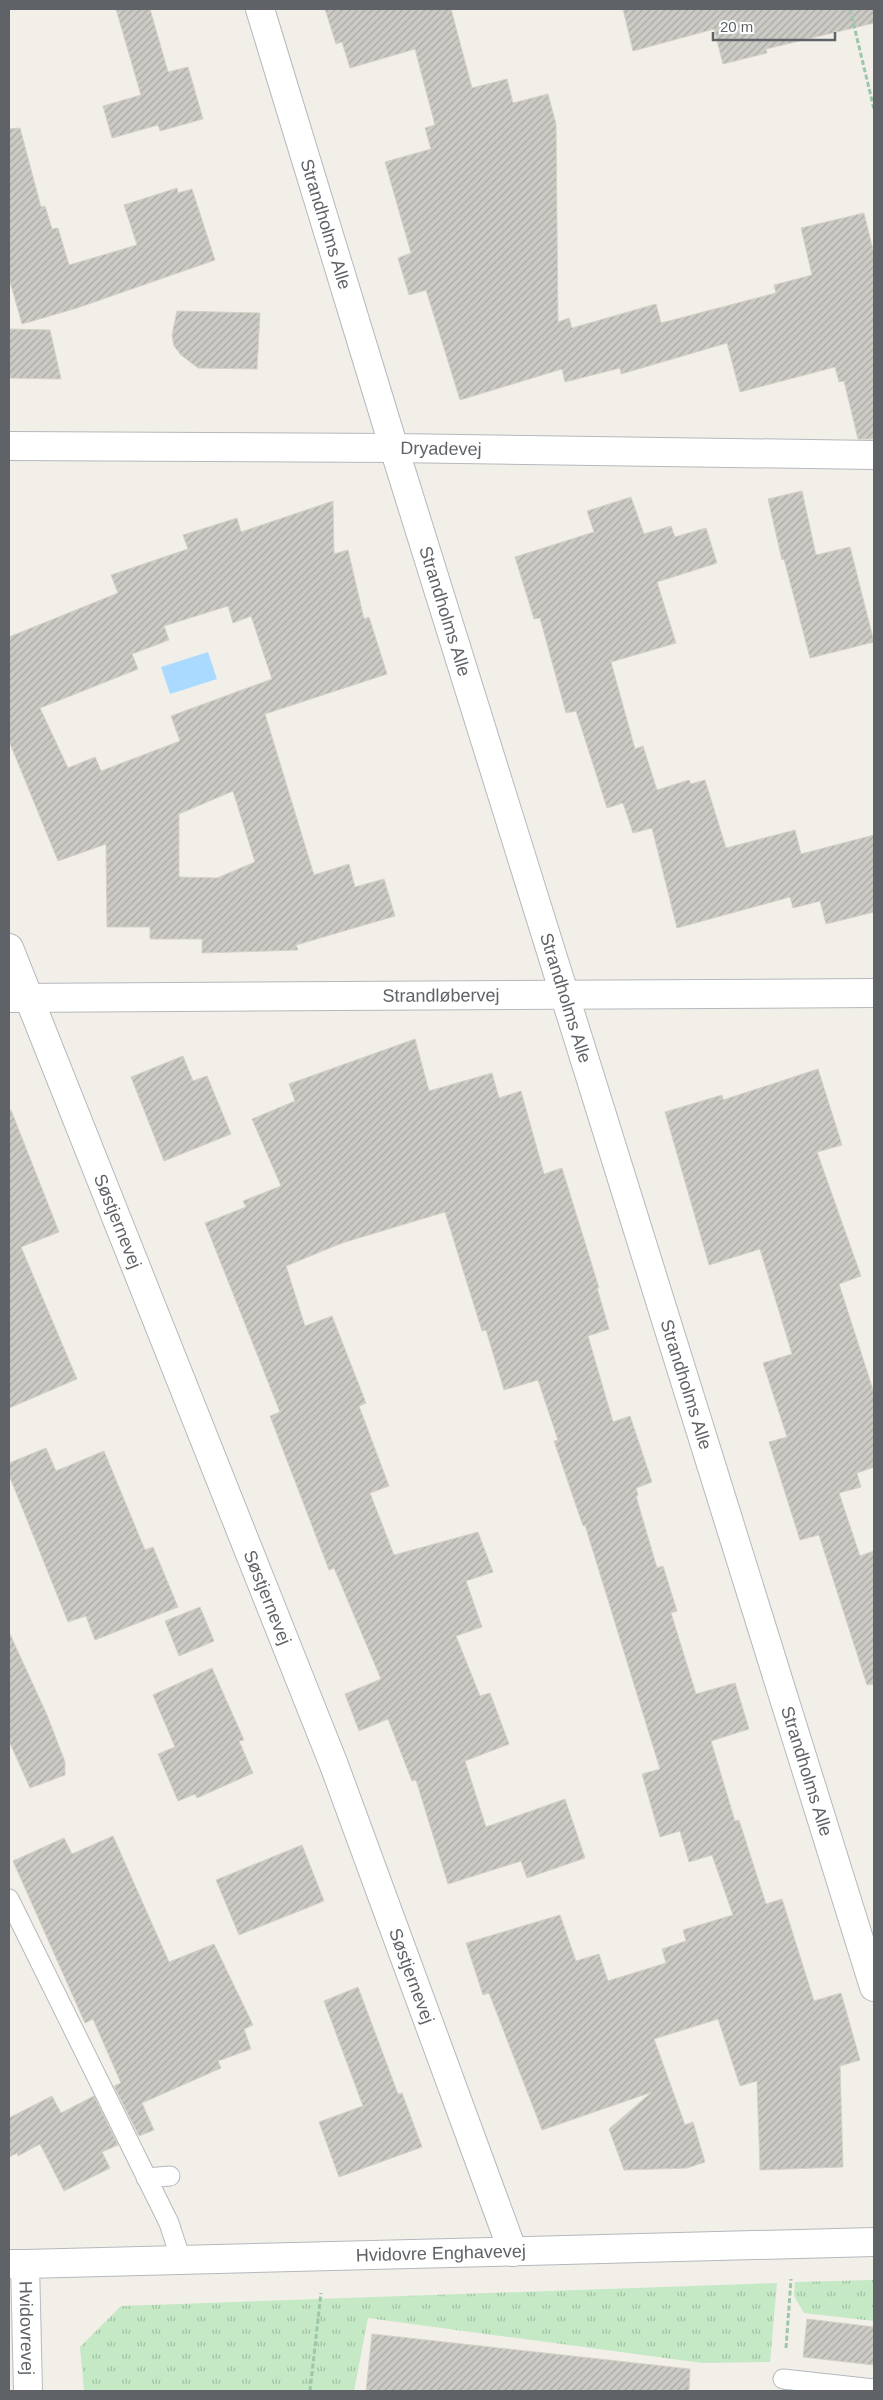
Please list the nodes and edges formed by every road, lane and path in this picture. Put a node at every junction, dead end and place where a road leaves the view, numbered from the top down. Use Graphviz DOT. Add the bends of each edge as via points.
graph roads {
  1 [pos="260,9"];
  2 [pos="850,9"];
  3 [pos="874,109"];
  4 [pos="9,446"];
  5 [pos="394,448"];
  6 [pos="874,455"];
  7 [pos="9,948"];
  8 [pos="565,993"];
  9 [pos="874,993"];
  10 [pos="18,998"];
  11 [pos="9,1899"];
  12 [pos="874,1987"];
  13 [pos="170,2176"];
  14 [pos="146,2178"];
  15 [pos="874,2242"];
  16 [pos="794,2244"];
  17 [pos="513,2252"];
  18 [pos="326,2256"];
  19 [pos="181,2260"];
  20 [pos="17,2264"];
  21 [pos="783,2379"];
  22 [pos="874,2389"];
  23 [pos="28,2391"];
  24 [pos="310,2391"];
  1 -- 5 [label="street, Strandholms Alle"];
  2 -- 3 [label="path"];
  4 -- 5 [label="street, Dryadevej"];
  5 -- 6 [label="street, Dryadevej"];
  5 -- 8 [label="street, Strandholms Alle"];
  7 -- 10 [label="street, Søstjernevej"];
  8 -- 9 [label="street, Strandløbervej"];
  8 -- 10 [label="street, Strandløbervej"];
  8 -- 12 [label="street, Strandholms Alle"];
  10 -- 17 [label="street, Søstjernevej" via="334,1765"];
  11 -- 14 [label="lane"];
  13 -- 14 [label="lane"];
  14 -- 19 [label="lane" via="169,2224"];
  15 -- 16 [label="street, Hvidovre Enghavevej"];
  16 -- 17 [label="street, Hvidovre Enghavevej"];
  16 -- 21 [label="path"];
  17 -- 18 [label="street, Hvidovre Enghavevej"];
  18 -- 19 [label="street, Hvidovre Enghavevej"];
  18 -- 24 [label="path"];
  19 -- 20 [label="street, Hvidovre Enghavevej"];
  20 -- 23 [label="street, Hvidovrevej"];
  21 -- 22 [label="lane"];
}
